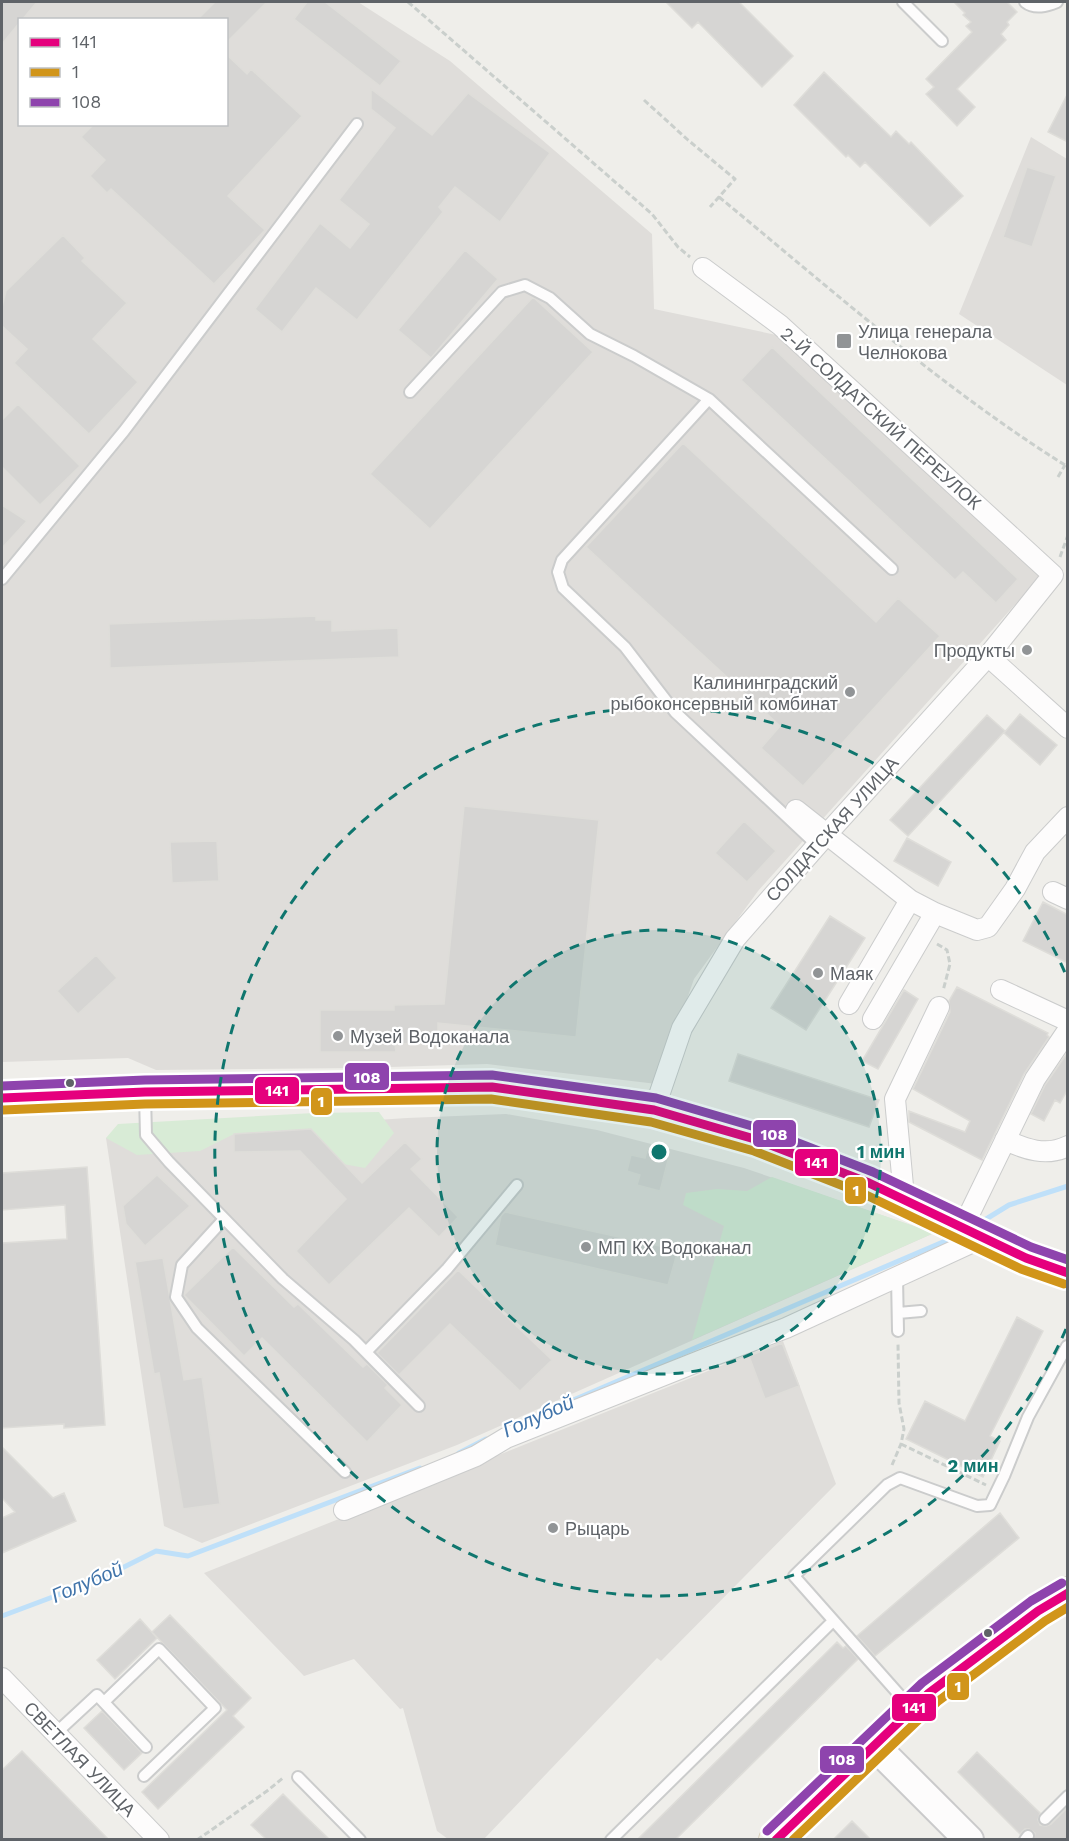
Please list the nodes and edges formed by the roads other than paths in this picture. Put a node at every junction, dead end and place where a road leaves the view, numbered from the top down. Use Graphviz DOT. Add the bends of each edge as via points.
graph roads {
  1 [pos="903,2"];
  2 [pos="1025,2"];
  3 [pos="1057,2"];
  4 [pos="942,41"];
  5 [pos="357,124"];
  6 [pos="703,268"];
  7 [pos="410,392"];
  8 [pos="709,399"];
  9 [pos="892,569"];
  10 [pos="1060,575"];
  11 [pos="2,579"];
  12 [pos="988,656"];
  13 [pos="1068,728"];
  14 [pos="796,810"];
  15 [pos="1068,817"];
  16 [pos="822,839"];
  17 [pos="910,900"];
  18 [pos="935,913"];
  19 [pos="1001,990"];
  20 [pos="849,1004"];
  21 [pos="939,1007"];
  22 [pos="873,1019"];
  23 [pos="1068,1021"];
  24 [pos="1068,1030"];
  25 [pos="145,1092"];
  26 [pos="2,1098"];
  27 [pos="654,1110"];
  28 [pos="1005,1140"];
  29 [pos="1068,1146"];
  30 [pos="517,1185"];
  31 [pos="901,1191"];
  32 [pos="224,1219"];
  33 [pos="969,1230"];
  34 [pos="1026,1258"];
  35 [pos="1068,1273"];
  36 [pos="897,1277"];
  37 [pos="1068,1287"];
  38 [pos="921,1311"];
  39 [pos="898,1313"];
  40 [pos="898,1331"];
  41 [pos="1067,1346"];
  42 [pos="366,1352"];
  43 [pos="420,1406"];
  44 [pos="345,1472"];
  45 [pos="344,1510"];
  46 [pos="1068,1573"];
  47 [pos="1068,1593"];
  48 [pos="1038,1611"];
  49 [pos="832,1622"];
  50 [pos="2,1678"];
  51 [pos="104,1702"];
  52 [pos="911,1709"];
  53 [pos="56,1733"];
  54 [pos="874,1745"];
  55 [pos="146,1747"];
  56 [pos="144,1776"];
  57 [pos="298,1777"];
  58 [pos="1068,1796"];
  59 [pos="1045,1819"];
  60 [pos="159,1839"];
  61 [pos="360,1839"];
  62 [pos="611,1839"];
  63 [pos="775,1839"];
  64 [pos="969,1839"];
  1 -- 4 [label="lane"];
  2 -- 3 [label="lane" via="1044,7"];
  5 -- 11 [label="lane" via="124,431"];
  6 -- 10 [label="street, 2-Й СОЛДАТСКИЙ ПЕРЕУЛОК" via="780,325"];
  7 -- 8 [label="lane" via="502,292 525,285 550,298 590,334"];
  8 -- 9 [label="lane"];
  8 -- 16 [label="lane" via="562,560 558,572 563,588 625,646 675,712"];
  10 -- 12 [label="street, СОЛДАТСКАЯ УЛИЦА"];
  12 -- 13 [label="street"];
  12 -- 16 [label="street, СОЛДАТСКАЯ УЛИЦА"];
  14 -- 16 [label="street"];
  15 -- 18 [label="street" via="1035,852 988,927 977,930"];
  16 -- 17 [label="street"];
  16 -- 27 [label="street, СОЛДАТСКАЯ УЛИЦА" via="735,939 682,1028"];
  17 -- 18 [label="street"];
  17 -- 20 [label="street"];
  18 -- 22 [label="street"];
  19 -- 23 [label="street"];
  21 -- 31 [label="street" via="895,1099"];
  24 -- 28 [label="street" via="1035,1079"];
  25 -- 26 [label="main road"];
  25 -- 27 [label="main road" via="492,1087"];
  25 -- 32 [label="lane" via="146,1135"];
  27 -- 31 [label="main road" via="758,1140"];
  28 -- 29 [label="street" via="1044,1152"];
  28 -- 33 [label="street"];
  30 -- 42 [label="lane" via="447,1269"];
  31 -- 33 [label="main road"];
  32 -- 42 [label="lane" via="283,1279"];
  32 -- 44 [label="lane" via="182,1265 176,1297 197,1328"];
  33 -- 34 [label="main road"];
  33 -- 36 [label="street"];
  34 -- 35 [label="main road"];
  34 -- 37 [label="main road"];
  36 -- 39 [label="lane"];
  36 -- 45 [label="street" via="786,1329 506,1438 476,1456"];
  38 -- 39 [label="lane"];
  39 -- 40 [label="lane"];
  41 -- 49 [label="lane" via="1028,1417 990,1505 977,1506 900,1478 886,1485 794,1576"];
  42 -- 43 [label="lane"];
  46 -- 48 [label="main road"];
  47 -- 48 [label="main road"];
  48 -- 52 [label="main road"];
  49 -- 52 [label="lane"];
  49 -- 62 [label="lane"];
  50 -- 53 [label="street, СВЕТЛАЯ УЛИЦА"];
  51 -- 53 [label="lane" via="97,1695"];
  51 -- 55 [label="lane"];
  51 -- 56 [label="lane" via="159,1649 215,1708"];
  52 -- 54 [label="main road"];
  53 -- 60 [label="street, СВЕТЛАЯ УЛИЦА"];
  54 -- 63 [label="main road"];
  54 -- 64 [label="main road"];
  57 -- 61 [label="lane"];
  58 -- 59 [label="lane"];
}
